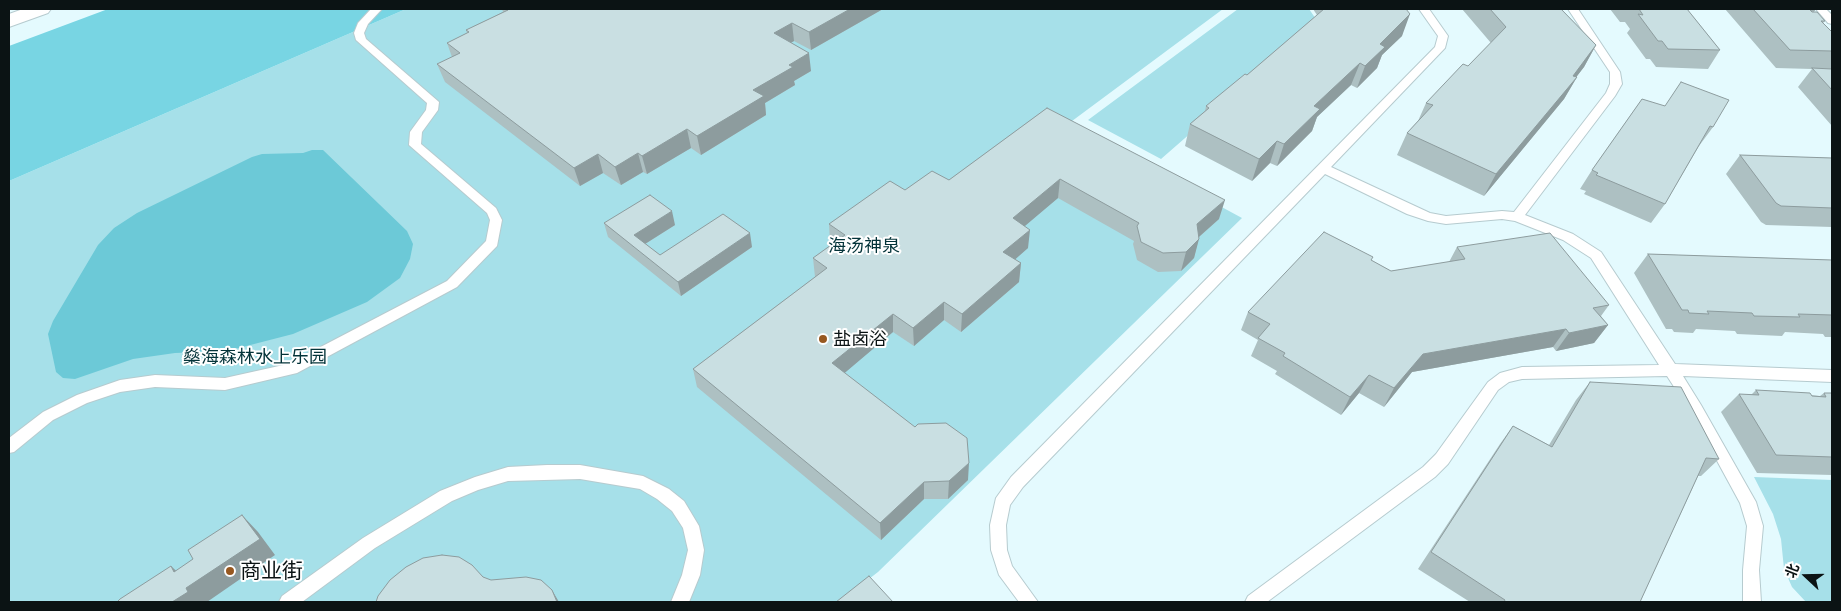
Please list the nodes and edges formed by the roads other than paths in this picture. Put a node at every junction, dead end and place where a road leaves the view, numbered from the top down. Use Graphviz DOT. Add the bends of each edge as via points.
graph roads {
  1 [pos="41,9"];
  2 [pos="377,9"];
  3 [pos="1424,9"];
  4 [pos="1573,9"];
  5 [pos="1821,9"];
  6 [pos="9,21"];
  7 [pos="1832,21"];
  8 [pos="1323,168"];
  9 [pos="1517,217"];
  10 [pos="1671,370"];
  11 [pos="1832,376"];
  12 [pos="9,447"];
  13 [pos="288,602"];
  14 [pos="680,602"];
  15 [pos="1029,602"];
  16 [pos="1254,602"];
  17 [pos="1752,602"];
  1 -- 6 [label="main road"];
  2 -- 12 [label="lane" via="359,33 362,40 433,102 432,110 416,132 414,145 492,211 496,220 492,244 452,284 292,369 225,384 155,381 120,386 82,399 48,416"];
  3 -- 8 [label="lane" via="1443,36 1440,48"];
  4 -- 9 [label="lane" via="1615,72 1616,84 1612,94"];
  5 -- 7 [label="lane"];
  8 -- 9 [label="lane" via="1428,217 1446,220 1502,215"];
  8 -- 15 [label="lane" via="1016,482 1002,503 998,525 999,550 1005,570"];
  9 -- 10 [label="lane" via="1568,237 1596,255"];
  10 -- 11 [label="lane"];
  10 -- 16 [label="lane" via="1522,373 1506,377 1493,386 1442,459 1429,472"];
  10 -- 17 [label="lane" via="1748,502 1755,526"];
  13 -- 14 [label="lane" via="369,543 446,496 508,474 580,472 643,483 678,506 691,526 696,550 691,575"];
}
